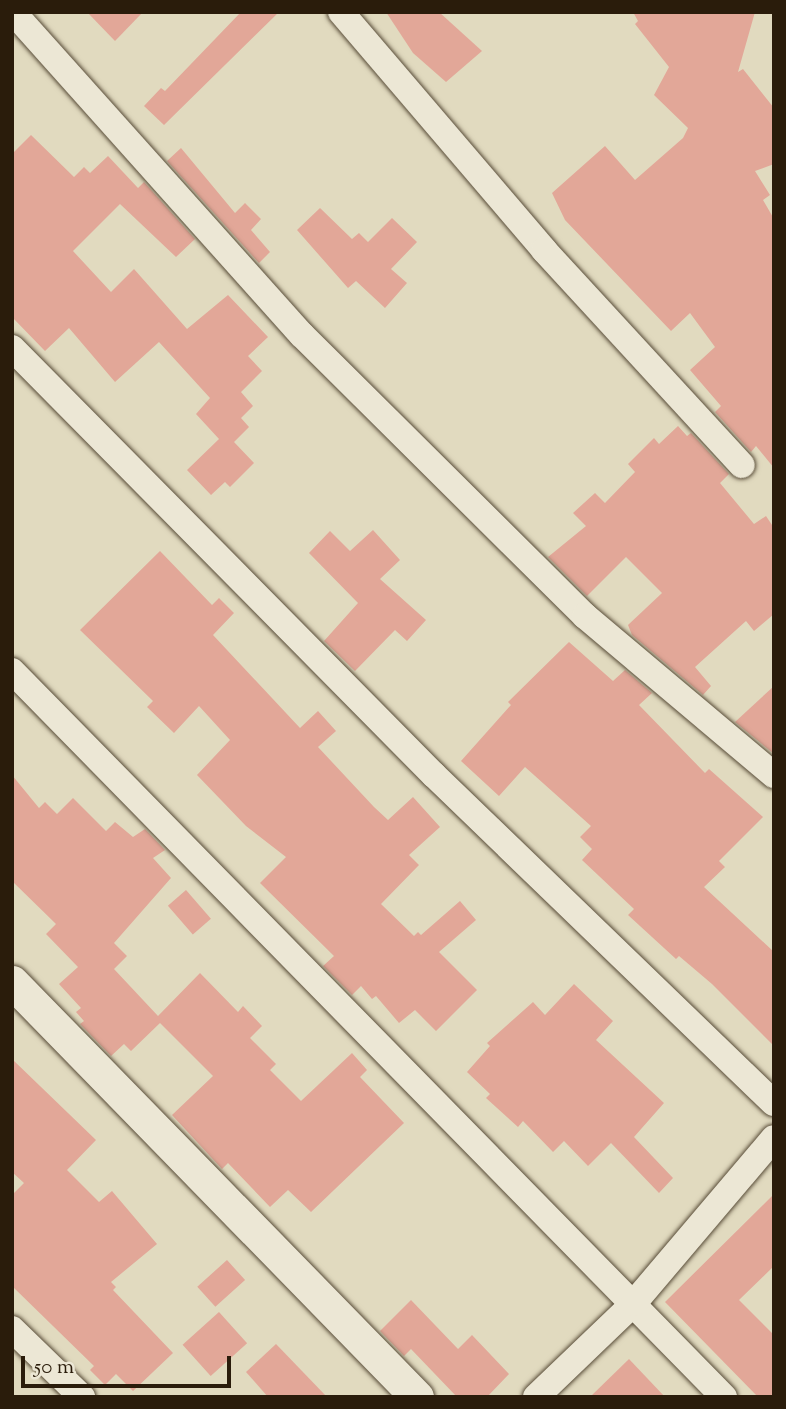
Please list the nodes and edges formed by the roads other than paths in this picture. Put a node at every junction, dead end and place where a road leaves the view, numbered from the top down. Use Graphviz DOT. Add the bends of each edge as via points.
graph roads {
  1 [pos="13,12"];
  2 [pos="341,12"];
  3 [pos="12,348"];
  4 [pos="742,465"];
  5 [pos="12,671"];
  6 [pos="774,775"];
  7 [pos="12,982"];
  8 [pos="774,1102"];
  9 [pos="774,1138"];
  10 [pos="634,1303"];
  11 [pos="12,1329"];
  12 [pos="82,1397"];
  13 [pos="418,1397"];
  14 [pos="536,1397"];
  15 [pos="724,1397"];
  1 -- 6 [label="street" via="302,335 584,616"];
  2 -- 4 [label="street" via="544,250"];
  3 -- 8 [label="street" via="434,775"];
  5 -- 10 [label="street"];
  7 -- 13 [label="street"];
  9 -- 10 [label="street"];
  10 -- 14 [label="street"];
  10 -- 15 [label="street"];
  11 -- 12 [label="street"];
}
